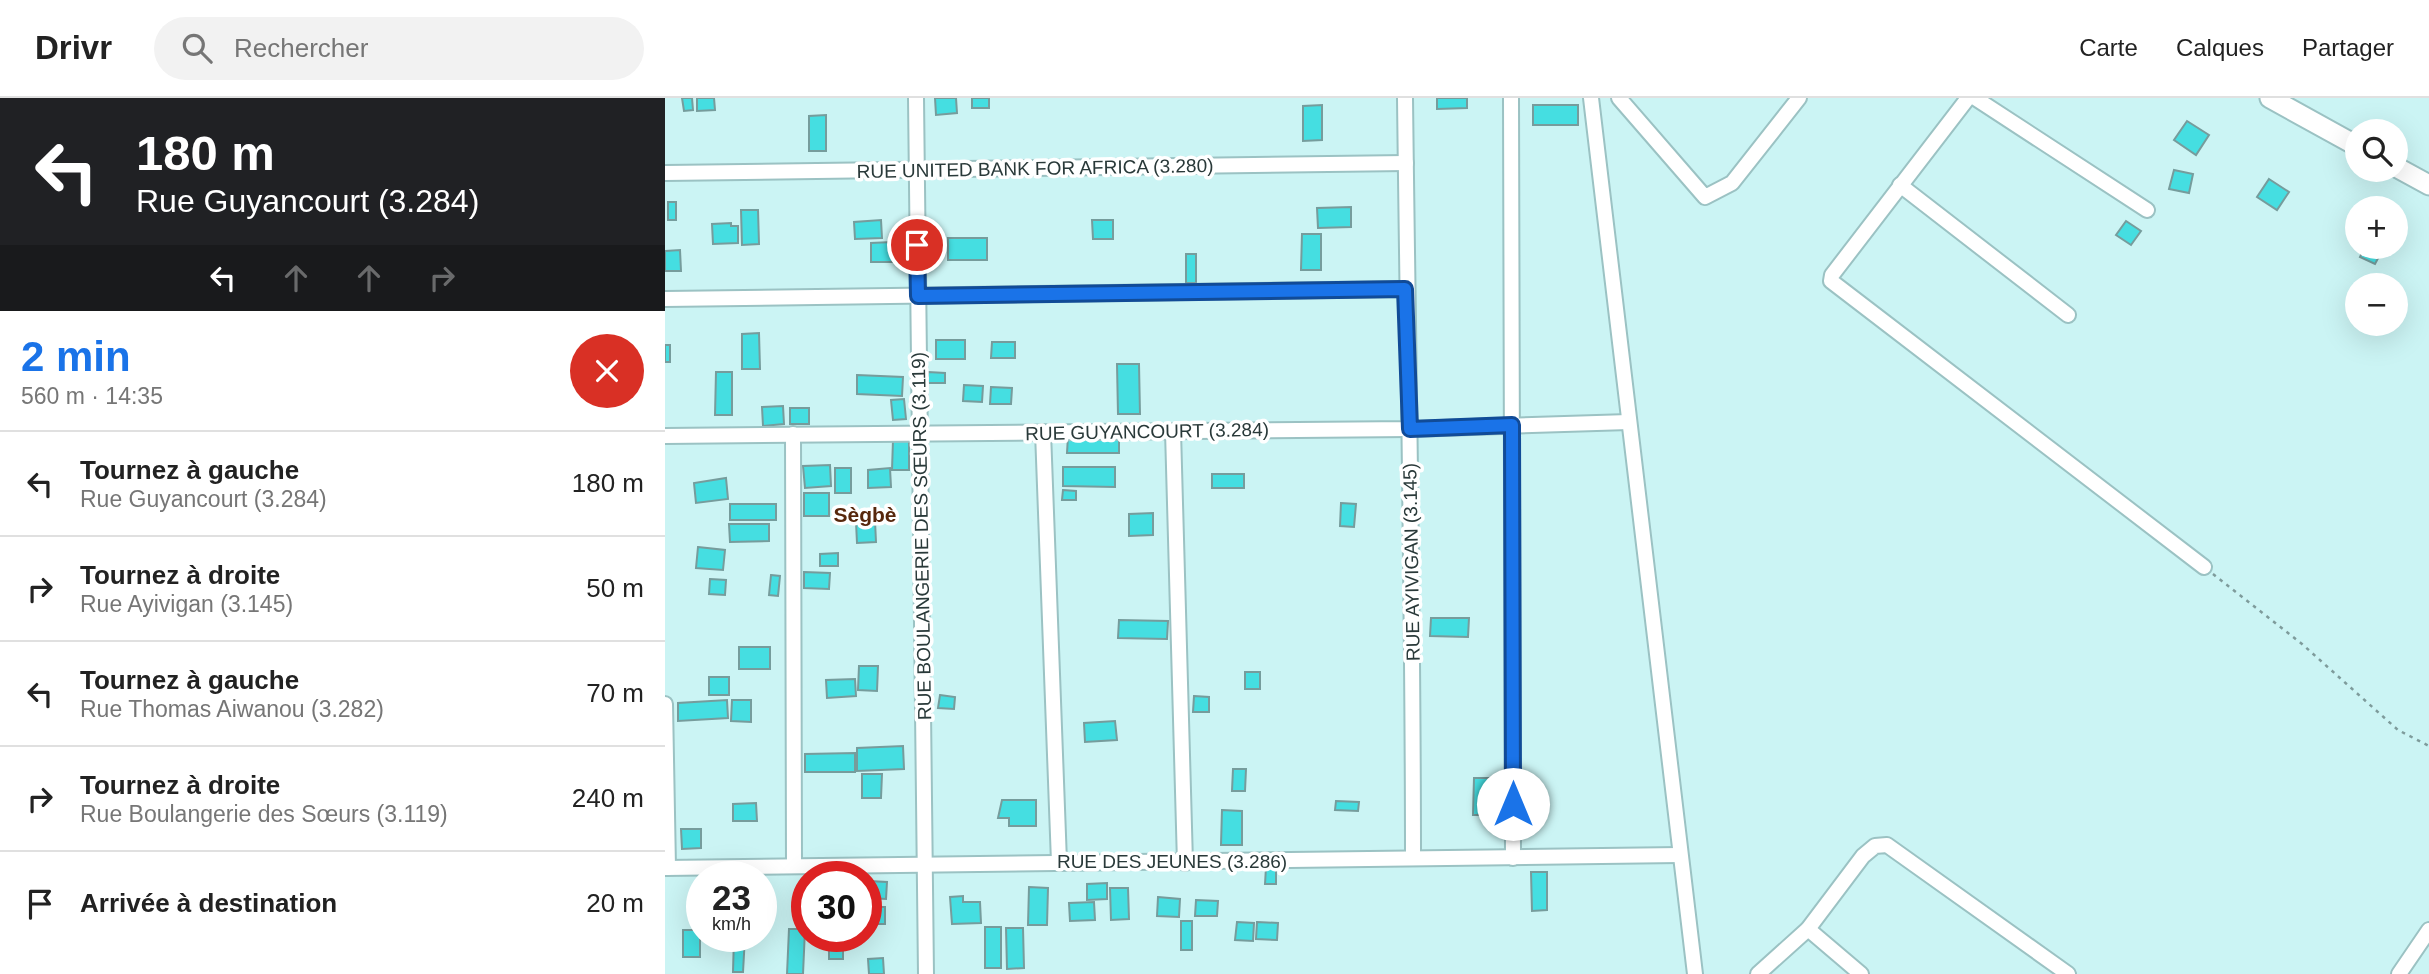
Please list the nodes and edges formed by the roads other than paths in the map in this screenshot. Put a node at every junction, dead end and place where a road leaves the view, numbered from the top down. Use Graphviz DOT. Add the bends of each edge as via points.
graph roads {
  1 [pos="916,98"];
  2 [pos="1405,98"];
  3 [pos="1511,98"];
  4 [pos="1591,98"];
  5 [pos="1619,98"];
  6 [pos="1799,98"];
  7 [pos="1968,98"];
  8 [pos="1975,98"];
  9 [pos="2270,98"];
  10 [pos="2345,139"];
  11 [pos="1406,163"];
  12 [pos="916,170"];
  13 [pos="665,173"];
  14 [pos="2408,174"];
  15 [pos="1900,184"];
  16 [pos="2429,186"];
  17 [pos="2147,211"];
  18 [pos="1405,289"];
  19 [pos="918,296"];
  20 [pos="665,299"];
  21 [pos="2068,315"];
  22 [pos="1629,422"];
  23 [pos="1512,425"];
  24 [pos="1410,429"];
  25 [pos="1173,431"];
  26 [pos="1043,432"];
  27 [pos="920,433"];
  28 [pos="793,434"];
  29 [pos="665,436"];
  30 [pos="2204,567"];
  31 [pos="665,704"];
  32 [pos="1680,855"];
  33 [pos="1413,858"];
  34 [pos="1513,858"];
  35 [pos="794,861"];
  36 [pos="1059,862"];
  37 [pos="1185,863"];
  38 [pos="791,866"];
  39 [pos="882,866"];
  40 [pos="925,866"];
  41 [pos="666,868"];
  42 [pos="1808,929"];
  43 [pos="2429,930"];
  44 [pos="926,974"];
  45 [pos="1695,974"];
  46 [pos="1758,974"];
  47 [pos="1861,974"];
  48 [pos="2067,974"];
  49 [pos="2399,974"];
  1 -- 12 [label="street, RUE BOULANGERIE DES SŒURS (3.119)"];
  2 -- 11 [label="street, RUE AYIVIGAN (3.145)"];
  3 -- 23 [label="street"];
  4 -- 22 [label="street"];
  5 -- 6 [label="street" via="1705,197 1732,183"];
  7 -- 15 [label="street"];
  8 -- 17 [label="street"];
  9 -- 10 [label="street"];
  11 -- 12 [label="street, RUE UNITED BANK FOR AFRICA (3.280)"];
  11 -- 18 [label="street, RUE AYIVIGAN (3.145)"];
  12 -- 13 [label="street, RUE UNITED BANK FOR AFRICA (3.280)"];
  12 -- 19 [label="street, RUE BOULANGERIE DES SŒURS (3.119)"];
  14 -- 16 [label="street"];
  15 -- 21 [label="street"];
  15 -- 30 [label="street" via="1831,281"];
  18 -- 19 [label="street"];
  18 -- 24 [label="street, RUE AYIVIGAN (3.145)"];
  19 -- 20 [label="street"];
  19 -- 27 [label="street, RUE BOULANGERIE DES SŒURS (3.119)"];
  22 -- 23 [label="street, RUE GUYANCOURT (3.284)"];
  22 -- 32 [label="street"];
  23 -- 24 [label="street, RUE GUYANCOURT (3.284)"];
  23 -- 34 [label="street"];
  24 -- 25 [label="street, RUE GUYANCOURT (3.284)"];
  24 -- 33 [label="street, RUE AYIVIGAN (3.145)"];
  25 -- 26 [label="street, RUE GUYANCOURT (3.284)"];
  25 -- 37 [label="street"];
  26 -- 27 [label="street, RUE GUYANCOURT (3.284)"];
  26 -- 36 [label="street"];
  27 -- 28 [label="street, RUE GUYANCOURT (3.284)"];
  27 -- 40 [label="street, RUE BOULANGERIE DES SŒURS (3.119)"];
  28 -- 29 [label="street, RUE GUYANCOURT (3.284)"];
  28 -- 35 [label="street"];
  31 -- 41 [label="street"];
  32 -- 34 [label="street, RUE DES JEUNES (3.286)"];
  32 -- 45 [label="street"];
  33 -- 34 [label="street, RUE DES JEUNES (3.286)"];
  33 -- 37 [label="street, RUE DES JEUNES (3.286)"];
  36 -- 37 [label="street, RUE DES JEUNES (3.286)"];
  36 -- 40 [label="street, RUE DES JEUNES (3.286)"];
  38 -- 41 [label="street, RUE DES JEUNES (3.286)"];
  39 -- 40 [label="street, RUE DES JEUNES (3.286)"];
  40 -- 44 [label="street, RUE BOULANGERIE DES SŒURS (3.119)"];
  42 -- 46 [label="street"];
  42 -- 47 [label="street"];
  42 -- 48 [label="street" via="1863,856 1875,846 1887,845"];
  43 -- 49 [label="street"];
}
